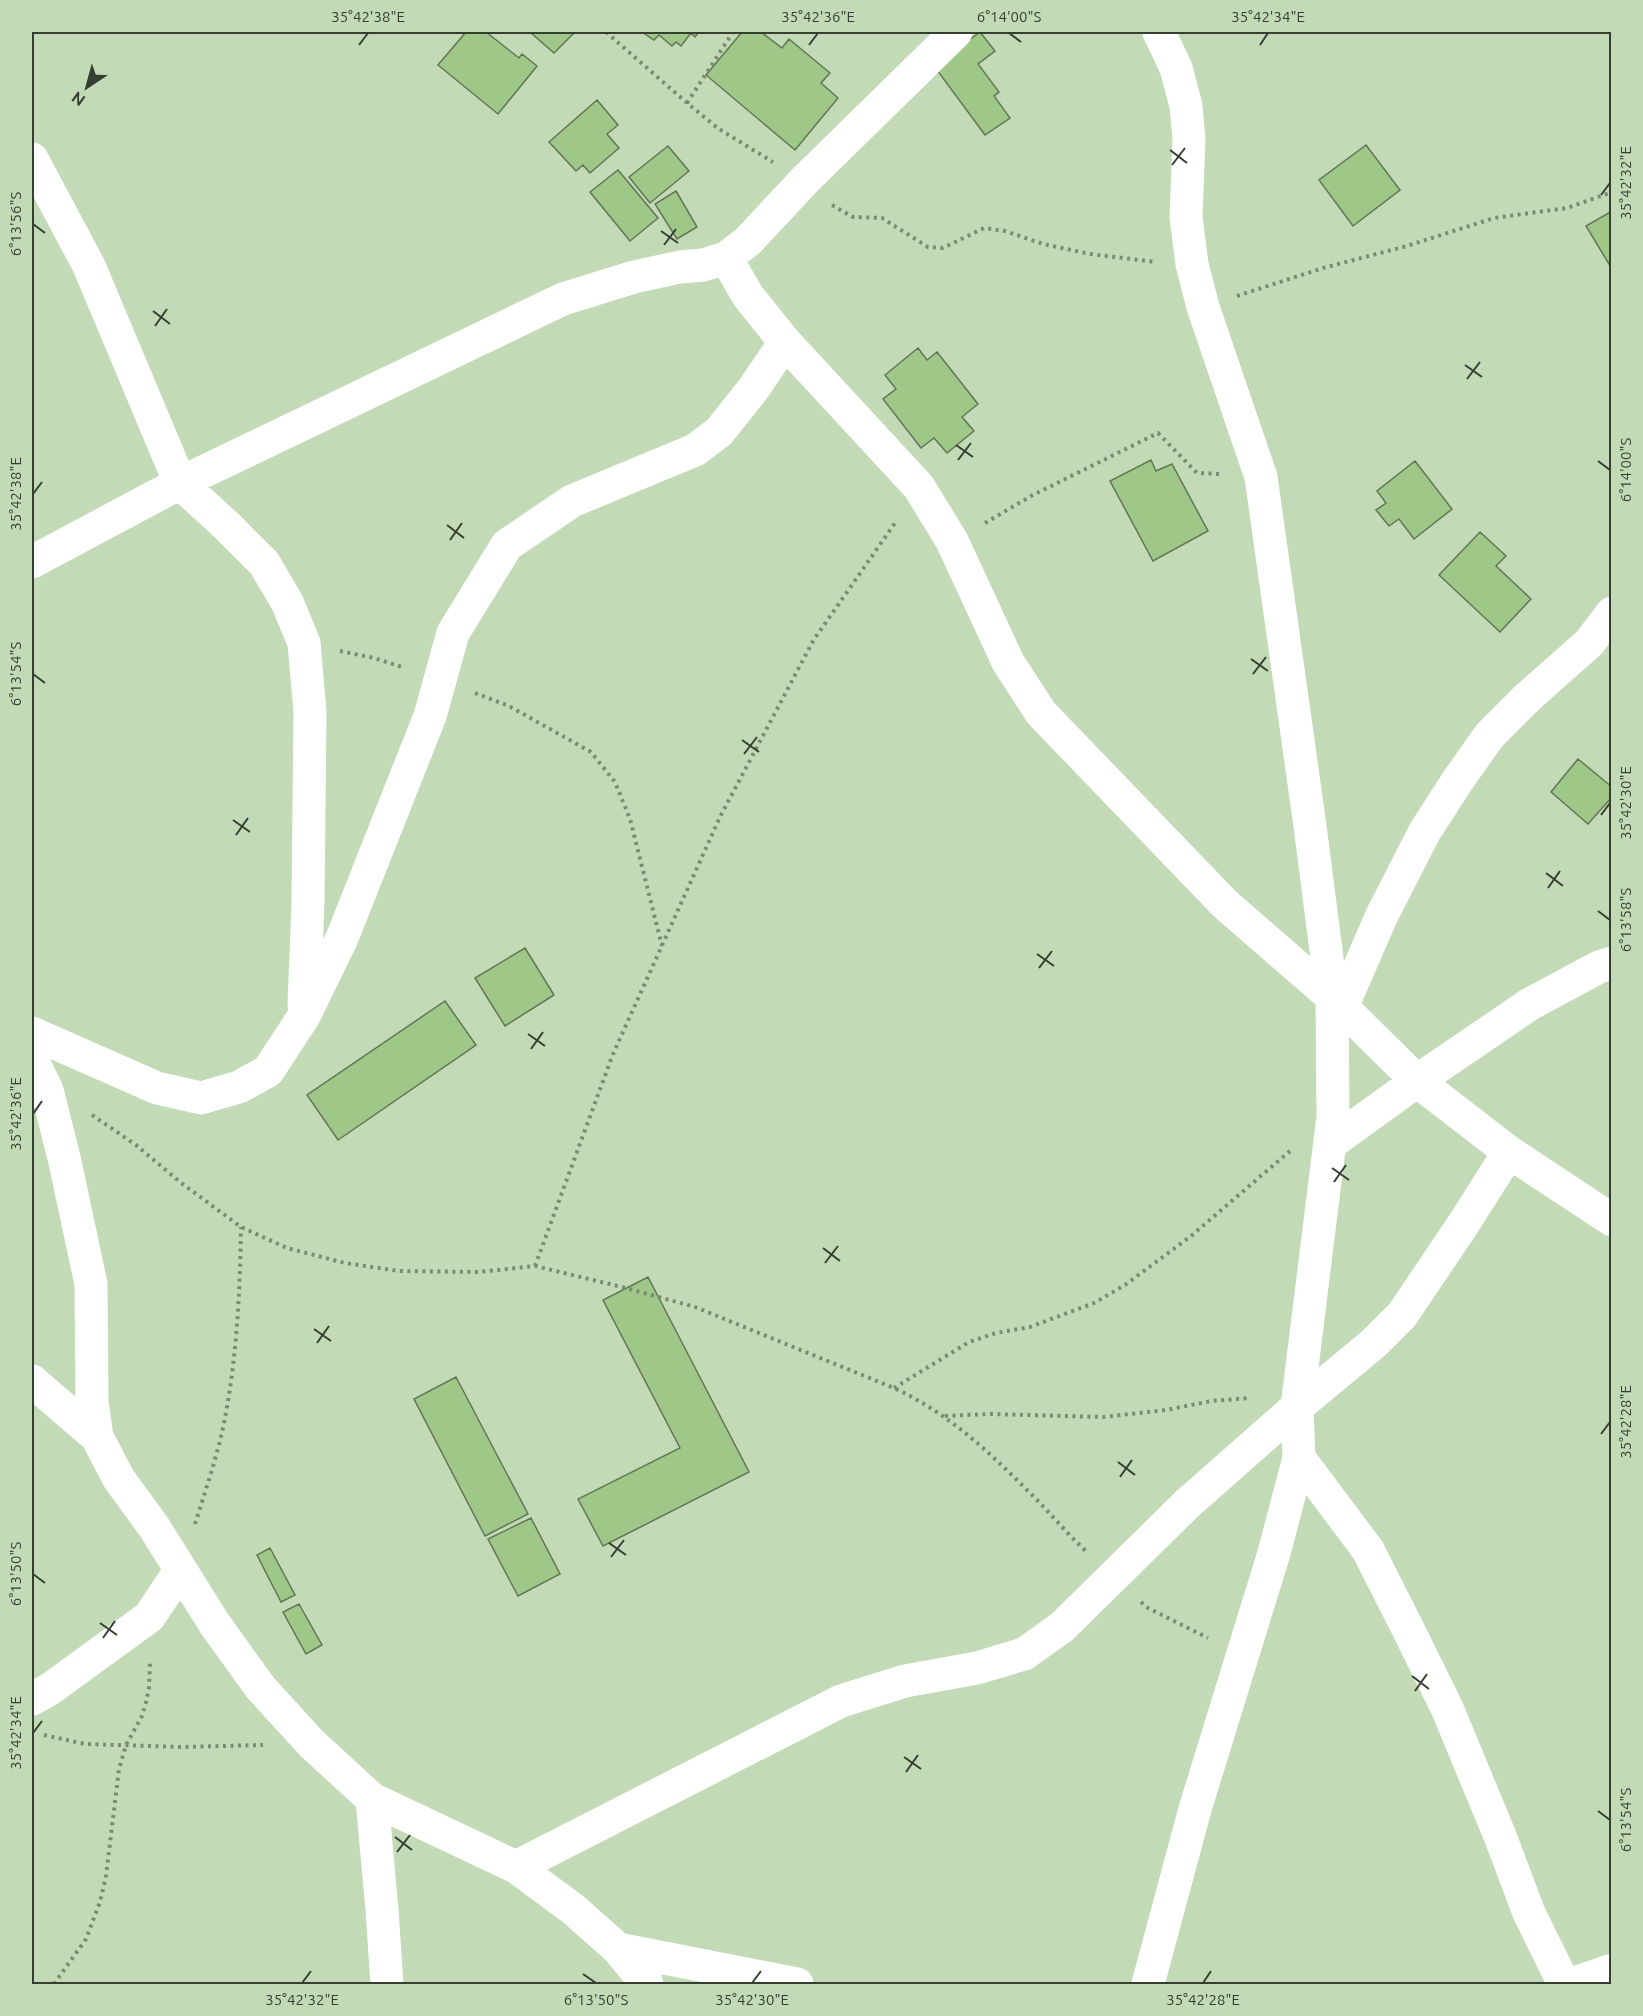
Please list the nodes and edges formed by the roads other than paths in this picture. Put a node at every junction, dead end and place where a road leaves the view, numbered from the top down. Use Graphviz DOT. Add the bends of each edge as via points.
graph roads {
  1 [pos="956,32"];
  2 [pos="1159,32"];
  3 [pos="32,159"];
  4 [pos="726,258"];
  5 [pos="785,342"];
  6 [pos="180,483"];
  7 [pos="32,562"];
  8 [pos="1611,613"];
  9 [pos="1611,963"];
  10 [pos="1337,1002"];
  11 [pos="304,1016"];
  12 [pos="32,1033"];
  13 [pos="32,1060"];
  14 [pos="1417,1081"];
  15 [pos="1331,1130"];
  16 [pos="1509,1152"];
  17 [pos="1611,1220"];
  18 [pos="32,1381"];
  19 [pos="1298,1401"];
  20 [pos="97,1437"];
  21 [pos="1299,1458"];
  22 [pos="180,1571"];
  23 [pos="32,1699"];
  24 [pos="372,1799"];
  25 [pos="516,1867"];
  26 [pos="618,1949"];
  27 [pos="1611,1970"];
  28 [pos="387,1984"];
  29 [pos="647,1984"];
  30 [pos="797,1984"];
  31 [pos="1148,1984"];
  32 [pos="1564,1984"];
  33 [pos="1571,1984"];
  1 -- 4 [label="street" via="748,241"];
  2 -- 10 [label="street" via="1176,68 1186,106 1186,217 1192,264 1261,477"];
  3 -- 6 [label="street" via="89,266"];
  4 -- 5 [label="street" via="748,296"];
  4 -- 6 [label="street" via="634,277 562,299"];
  5 -- 10 [label="street" via="920,487 952,542 1008,662 1041,713 1225,904"];
  5 -- 11 [label="street" via="719,432 703,444 572,501 507,545 453,633 430,716 367,878"];
  6 -- 7 [label="street"];
  6 -- 11 [label="street" via="264,563 287,602 304,643 310,712"];
  8 -- 10 [label="street" via="1589,643 1489,736 1458,780 1425,831"];
  9 -- 14 [label="street" via="1530,1004"];
  10 -- 14 [label="street"];
  10 -- 15 [label="street"];
  11 -- 12 [label="street" via="268,1071 239,1087 201,1098 158,1088"];
  13 -- 20 [label="street" via="48,1090 91,1284 92,1401"];
  14 -- 15 [label="street"];
  14 -- 16 [label="street"];
  15 -- 19 [label="street"];
  16 -- 17 [label="street"];
  16 -- 19 [label="street" via="1402,1315 1374,1344"];
  18 -- 20 [label="street"];
  19 -- 21 [label="street"];
  19 -- 25 [label="street" via="1062,1627 1023,1654 977,1668 905,1681 840,1701"];
  20 -- 22 [label="street" via="119,1479"];
  21 -- 31 [label="street" via="1274,1553 1195,1809"];
  21 -- 32 [label="street" via="1368,1551 1407,1627 1447,1708 1529,1913"];
  22 -- 23 [label="street" via="149,1617"];
  22 -- 24 [label="street" via="260,1687 312,1744"];
  24 -- 25 [label="street"];
  24 -- 28 [label="street"];
  25 -- 26 [label="street"];
  26 -- 29 [label="street"];
  26 -- 30 [label="street"];
  27 -- 33 [label="street"];
}
